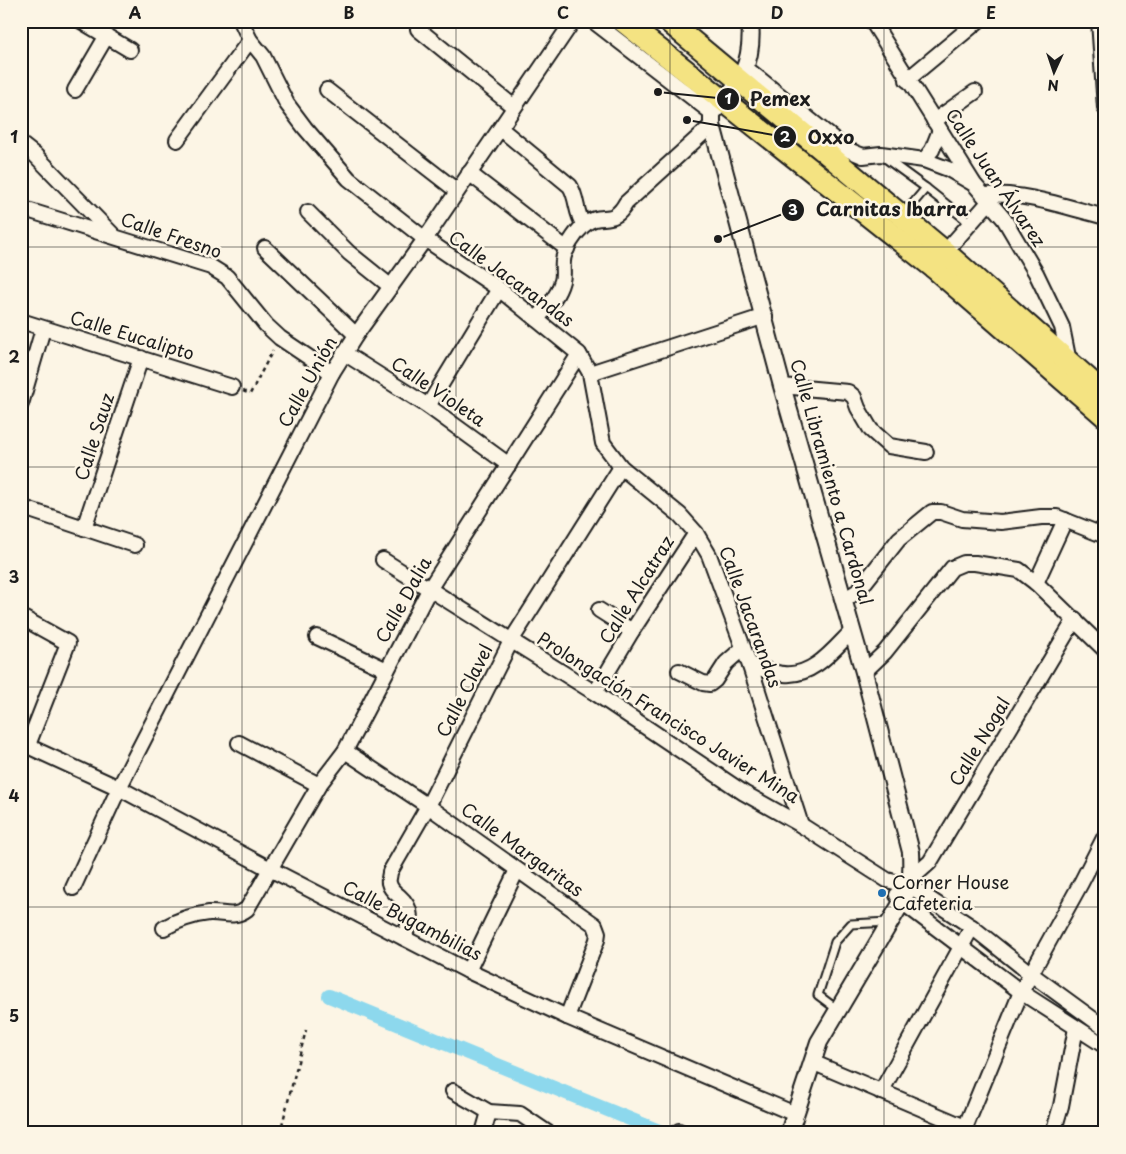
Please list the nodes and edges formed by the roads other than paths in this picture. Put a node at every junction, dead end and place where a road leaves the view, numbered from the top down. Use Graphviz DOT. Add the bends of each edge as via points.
graph roads {
  1 [pos="81,21"];
  2 [pos="241,21"];
  3 [pos="573,21"];
  4 [pos="593,21"];
  5 [pos="623,21"];
  6 [pos="668,21"];
  7 [pos="750,21"];
  8 [pos="872,21"];
  9 [pos="978,21"];
  10 [pos="1092,21"];
  11 [pos="1099,22"];
  12 [pos="418,29"];
  13 [pos="106,37"];
  14 [pos="250,40"];
  15 [pos="130,50"];
  16 [pos="1103,53"];
  17 [pos="743,74"];
  18 [pos="907,80"];
  19 [pos="75,90"];
  20 [pos="327,90"];
  21 [pos="975,92"];
  22 [pos="514,107"];
  23 [pos="1105,108"];
  24 [pos="716,113"];
  25 [pos="937,125"];
  26 [pos="501,129"];
  27 [pos="178,140"];
  28 [pos="21,144"];
  29 [pos="881,154"];
  30 [pos="924,160"];
  31 [pos="470,172"];
  32 [pos="974,184"];
  33 [pos="926,188"];
  34 [pos="457,191"];
  35 [pos="987,198"];
  36 [pos="21,208"];
  37 [pos="308,212"];
  38 [pos="902,216"];
  39 [pos="1105,217"];
  40 [pos="970,223"];
  41 [pos="584,225"];
  42 [pos="114,236"];
  43 [pos="425,239"];
  44 [pos="265,248"];
  45 [pos="567,249"];
  46 [pos="945,252"];
  47 [pos="390,286"];
  48 [pos="500,289"];
  49 [pos="765,316"];
  50 [pos="536,319"];
  51 [pos="21,322"];
  52 [pos="43,329"];
  53 [pos="356,335"];
  54 [pos="344,353"];
  55 [pos="579,354"];
  56 [pos="141,358"];
  57 [pos="1070,363"];
  58 [pos="332,373"];
  59 [pos="590,373"];
  60 [pos="782,386"];
  61 [pos="232,387"];
  62 [pos="1105,394"];
  63 [pos="21,404"];
  64 [pos="428,406"];
  65 [pos="1105,416"];
  66 [pos="926,452"];
  67 [pos="509,464"];
  68 [pos="621,467"];
  69 [pos="21,507"];
  70 [pos="1066,520"];
  71 [pos="84,528"];
  72 [pos="696,533"];
  73 [pos="1105,536"];
  74 [pos="135,545"];
  75 [pos="383,560"];
  76 [pos="1036,583"];
  77 [pos="430,588"];
  78 [pos="844,600"];
  79 [pos="599,610"];
  80 [pos="21,617"];
  81 [pos="1075,619"];
  82 [pos="852,630"];
  83 [pos="632,631"];
  84 [pos="317,637"];
  85 [pos="512,641"];
  86 [pos="744,648"];
  87 [pos="1105,650"];
  88 [pos="750,666"];
  89 [pos="387,670"];
  90 [pos="679,671"];
  91 [pos="864,672"];
  92 [pos="595,693"];
  93 [pos="239,743"];
  94 [pos="25,744"];
  95 [pos="345,751"];
  96 [pos="320,785"];
  97 [pos="119,788"];
  98 [pos="428,806"];
  99 [pos="801,824"];
  100 [pos="1105,836"];
  101 [pos="270,869"];
  102 [pos="517,870"];
  103 [pos="887,880"];
  104 [pos="910,882"];
  105 [pos="72,888"];
  106 [pos="902,902"];
  107 [pos="890,922"];
  108 [pos="972,927"];
  109 [pos="164,928"];
  110 [pos="404,938"];
  111 [pos="960,946"];
  112 [pos="468,971"];
  113 [pos="1031,974"];
  114 [pos="1021,992"];
  115 [pos="838,1010"];
  116 [pos="567,1017"];
  117 [pos="1076,1028"];
  118 [pos="1105,1028"];
  119 [pos="1105,1046"];
  120 [pos="812,1062"];
  121 [pos="453,1091"];
  122 [pos="881,1092"];
  123 [pos="489,1112"];
  124 [pos="795,1114"];
  125 [pos="964,1130"];
  126 [pos="483,1133"];
  127 [pos="548,1133"];
  128 [pos="789,1133"];
  129 [pos="1053,1133"];
  1 -- 13 [label="street"];
  2 -- 14 [label="street, Calle Jacarandas"];
  3 -- 22 [label="street, Calle Unión"];
  4 -- 24 [label="street"];
  5 -- 24 [label="main road"];
  6 -- 17 [label="main road"];
  7 -- 17 [label="street" via="751,46"];
  8 -- 18 [label="street, Calle Juan Álvarez"];
  9 -- 18 [label="street"];
  10 -- 11 [label="street"];
  11 -- 16 [label="street"];
  12 -- 22 [label="street"];
  13 -- 15 [label="street"];
  13 -- 19 [label="street"];
  14 -- 27 [label="street"];
  14 -- 43 [label="street, Calle Jacarandas" via="263,56 287,104 305,128 343,171"];
  16 -- 23 [label="street"];
  17 -- 24 [label="street"];
  17 -- 29 [label="street" via="846,149 863,156"];
  17 -- 38 [label="main road"];
  18 -- 25 [label="street, Calle Juan Álvarez"];
  20 -- 34 [label="street"];
  21 -- 25 [label="street"];
  22 -- 26 [label="street, Calle Unión"];
  24 -- 41 [label="street" via="626,203 621,213 597,218"];
  24 -- 49 [label="street, Calle Libramiento a Cardonal" via="718,154"];
  24 -- 65 [label="main road" via="937,270"];
  25 -- 30 [label="street" via="932,150"];
  25 -- 32 [label="street, Calle Juan Álvarez"];
  26 -- 31 [label="street, Calle Unión"];
  26 -- 41 [label="street" via="570,186"];
  28 -- 42 [label="street"];
  29 -- 30 [label="street"];
  29 -- 33 [label="lane"];
  30 -- 32 [label="street"];
  31 -- 34 [label="street, Calle Unión"];
  31 -- 45 [label="street"];
  32 -- 35 [label="street, Calle Juan Álvarez"];
  33 -- 38 [label="lane"];
  33 -- 40 [label="lane"];
  34 -- 43 [label="street, Calle Unión"];
  35 -- 39 [label="street" via="1001,194 1027,197"];
  35 -- 40 [label="street"];
  35 -- 57 [label="street, Calle Juan Álvarez" via="1004,219 1040,282 1062,327"];
  36 -- 42 [label="street, Calle Fresno"];
  37 -- 47 [label="street" via="349,253"];
  38 -- 46 [label="main road"];
  40 -- 46 [label="street"];
  41 -- 45 [label="street"];
  42 -- 58 [label="street, Calle Fresno" via="211,267 227,277 280,338"];
  43 -- 47 [label="street, Calle Unión"];
  43 -- 48 [label="street, Calle Jacarandas"];
  44 -- 53 [label="street"];
  45 -- 50 [label="street" via="562,260 558,293"];
  46 -- 57 [label="main road"];
  47 -- 53 [label="street, Calle Unión"];
  48 -- 50 [label="street, Calle Jacarandas"];
  48 -- 64 [label="street"];
  49 -- 59 [label="street"];
  49 -- 60 [label="street, Calle Libramiento a Cardonal"];
  50 -- 55 [label="street, Calle Jacarandas"];
  51 -- 52 [label="street, Calle Eucalipto"];
  52 -- 56 [label="street, Calle Eucalipto"];
  52 -- 63 [label="street"];
  53 -- 54 [label="street, Calle Unión"];
  54 -- 58 [label="street, Calle Unión"];
  54 -- 64 [label="street, Calle Violeta"];
  55 -- 59 [label="street, Calle Jacarandas"];
  55 -- 67 [label="street, Calle Dalia"];
  56 -- 61 [label="street, Calle Eucalipto"];
  56 -- 71 [label="street, Calle Sauz"];
  57 -- 62 [label="main road"];
  58 -- 97 [label="street, Calle Unión"];
  59 -- 68 [label="street, Calle Jacarandas" via="603,443"];
  60 -- 66 [label="street" via="848,392 854,397 871,430 889,446"];
  60 -- 78 [label="street, Calle Libramiento a Cardonal"];
  64 -- 67 [label="street, Calle Violeta"];
  67 -- 77 [label="street, Calle Dalia"];
  68 -- 72 [label="street, Calle Jacarandas" via="680,515"];
  68 -- 85 [label="street, Calle Clavel"];
  69 -- 71 [label="street"];
  70 -- 73 [label="street"];
  70 -- 76 [label="street"];
  70 -- 78 [label="street" via="1041,517 1001,522 962,519 932,512 900,539 858,591"];
  71 -- 74 [label="street"];
  72 -- 83 [label="street, Calle Alcatraz"];
  72 -- 86 [label="street, Calle Jacarandas" via="709,555"];
  75 -- 77 [label="street, Prolongación Francisco Javier Mina"];
  76 -- 81 [label="street"];
  76 -- 91 [label="street" via="1019,570 975,563 952,568 885,652"];
  77 -- 85 [label="street, Prolongación Francisco Javier Mina"];
  77 -- 89 [label="street, Calle Dalia"];
  78 -- 82 [label="street, Calle Libramiento a Cardonal"];
  79 -- 83 [label="street"];
  80 -- 94 [label="street" via="68,643"];
  81 -- 87 [label="street"];
  81 -- 104 [label="street, Calle Nogal" via="930,862"];
  82 -- 88 [label="street" via="822,661 807,670 786,674"];
  82 -- 91 [label="street, Calle Libramiento a Cardonal"];
  83 -- 92 [label="street, Calle Alcatraz"];
  84 -- 89 [label="street"];
  85 -- 92 [label="street, Prolongación Francisco Javier Mina"];
  85 -- 98 [label="street, Calle Clavel"];
  86 -- 88 [label="street, Calle Jacarandas"];
  86 -- 90 [label="street" via="726,663 710,684"];
  88 -- 99 [label="street, Calle Jacarandas"];
  89 -- 95 [label="street, Calle Dalia"];
  91 -- 104 [label="street, Calle Libramiento a Cardonal" via="911,852"];
  92 -- 99 [label="street, Prolongación Francisco Javier Mina" via="744,793"];
  93 -- 96 [label="street"];
  94 -- 97 [label="street, Calle Bugambilias"];
  95 -- 96 [label="street, Calle Dalia"];
  95 -- 98 [label="street, Calle Margaritas"];
  96 -- 101 [label="street, Calle Dalia"];
  97 -- 101 [label="street, Calle Bugambilias"];
  97 -- 105 [label="street, Calle Unión"];
  98 -- 102 [label="street, Calle Margaritas"];
  98 -- 110 [label="street, Calle Clavel" via="390,872 389,883 410,912"];
  99 -- 103 [label="street, Prolongación Francisco Javier Mina"];
  100 -- 113 [label="street"];
  101 -- 109 [label="street, Calle Dalia" via="247,909 240,914 210,913 183,918"];
  101 -- 110 [label="street, Calle Bugambilias"];
  102 -- 112 [label="street"];
  102 -- 116 [label="street, Calle Margaritas" via="595,925 598,933"];
  103 -- 104 [label="street, Prolongación Francisco Javier Mina"];
  103 -- 106 [label="street, Prolongación Francisco Javier Mina"];
  104 -- 106 [label="street"];
  104 -- 108 [label="street, Prolongación Francisco Javier Mina"];
  106 -- 107 [label="street"];
  106 -- 111 [label="street, Prolongación Francisco Javier Mina"];
  107 -- 115 [label="street"];
  107 -- 115 [label="lane" via="851,924 835,942 818,995"];
  108 -- 111 [label="street"];
  108 -- 113 [label="street, Prolongación Francisco Javier Mina"];
  110 -- 112 [label="street, Calle Bugambilias"];
  111 -- 114 [label="street, Prolongación Francisco Javier Mina"];
  111 -- 122 [label="street"];
  112 -- 116 [label="street, Calle Bugambilias"];
  113 -- 114 [label="street"];
  113 -- 118 [label="street, Prolongación Francisco Javier Mina"];
  114 -- 117 [label="street, Prolongación Francisco Javier Mina"];
  114 -- 125 [label="street"];
  115 -- 120 [label="street" via="819,1042"];
  116 -- 124 [label="street, Calle Bugambilias"];
  117 -- 119 [label="street, Prolongación Francisco Javier Mina"];
  117 -- 129 [label="street"];
  120 -- 122 [label="street"];
  120 -- 124 [label="street"];
  121 -- 123 [label="street"];
  122 -- 125 [label="street"];
  123 -- 126 [label="street"];
  123 -- 127 [label="street" via="520,1114"];
  124 -- 128 [label="street"];
}
